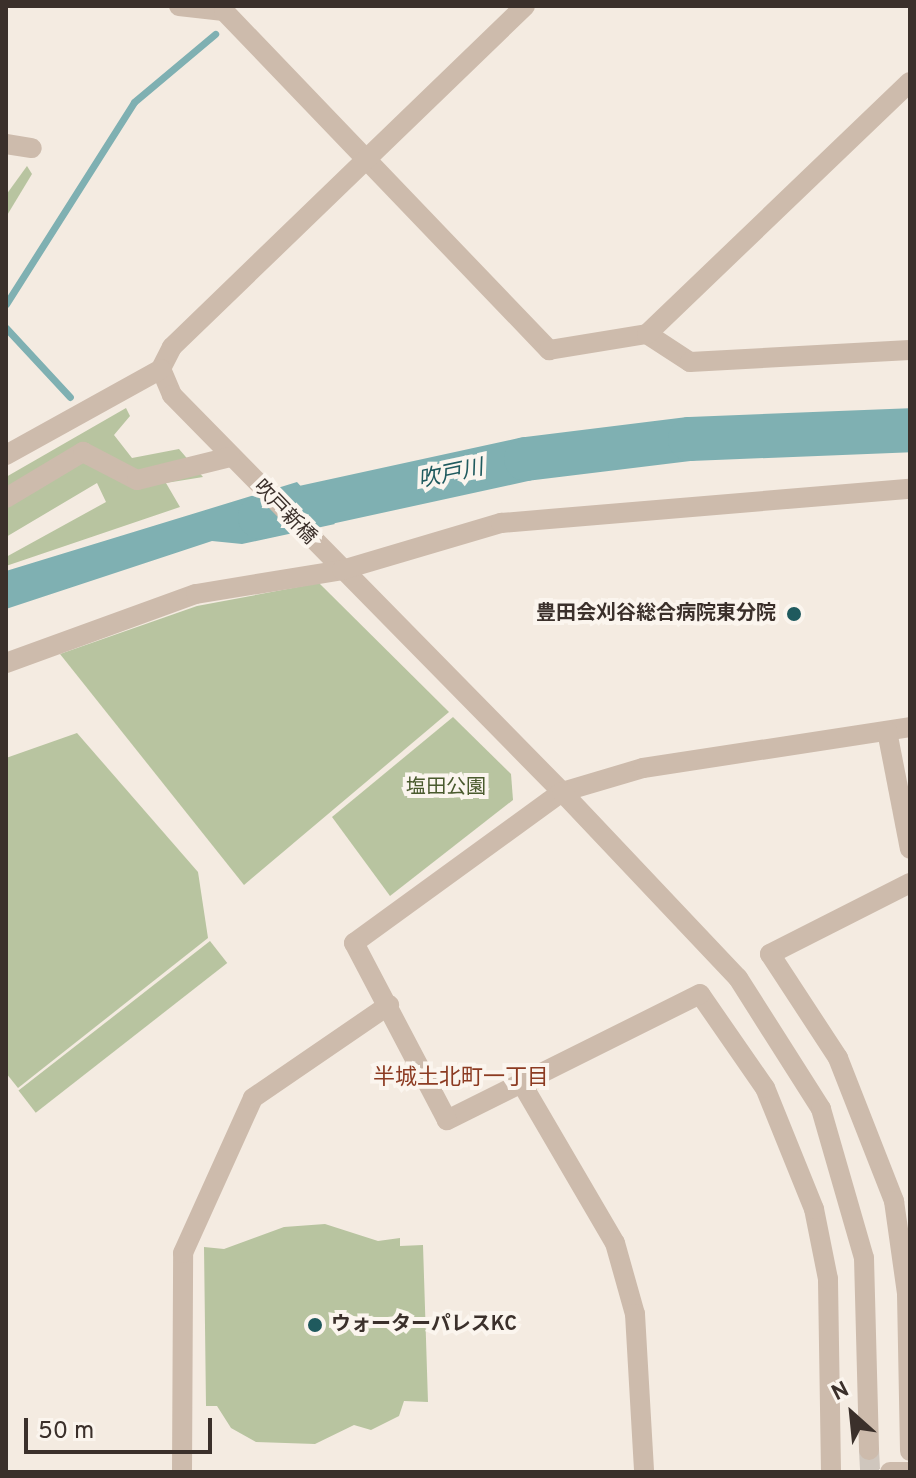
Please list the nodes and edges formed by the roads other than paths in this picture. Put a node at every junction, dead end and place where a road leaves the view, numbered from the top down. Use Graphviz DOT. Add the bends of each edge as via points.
graph roads {
  1 [pos="179,6"];
  2 [pos="525,6"];
  3 [pos="910,82"];
  4 [pos="6,144"];
  5 [pos="32,148"];
  6 [pos="366,160"];
  7 [pos="647,334"];
  8 [pos="910,350"];
  9 [pos="161,369"];
  10 [pos="6,455"];
  11 [pos="235,462"];
  12 [pos="910,489"];
  13 [pos="6,498"];
  14 [pos="335,565"];
  15 [pos="6,663"];
  16 [pos="910,727"];
  17 [pos="887,731"];
  18 [pos="562,792"];
  19 [pos="910,849"];
  20 [pos="910,883"];
  21 [pos="389,1005"];
  22 [pos="522,1084"];
  23 [pos="869,1450"];
  24 [pos="910,1451"];
  25 [pos="182,1472"];
  26 [pos="644,1472"];
  27 [pos="831,1472"];
  28 [pos="890,1472"];
  29 [pos="910,1472"];
  1 -- 6 [label="street" via="224,11"];
  2 -- 6 [label="street"];
  3 -- 7 [label="street"];
  4 -- 5 [label="street"];
  6 -- 7 [label="street" via="549,350"];
  6 -- 9 [label="street" via="172,347"];
  7 -- 8 [label="street" via="690,362"];
  9 -- 10 [label="street"];
  9 -- 11 [label="street, 吹戸新橋" via="172,395"];
  11 -- 13 [label="street" via="137,480 83,452"];
  11 -- 14 [label="street, 吹戸新橋"];
  12 -- 14 [label="street" via="501,523"];
  14 -- 15 [label="street" via="196,594"];
  14 -- 18 [label="street, 吹戸新橋"];
  16 -- 17 [label="street"];
  17 -- 18 [label="street" via="643,768"];
  17 -- 19 [label="street"];
  18 -- 21 [label="street" via="354,943"];
  18 -- 23 [label="street, 吹戸新橋" via="738,978 821,1109 864,1258"];
  20 -- 24 [label="street" via="770,954 838,1058 894,1201 907,1294"];
  21 -- 22 [label="street" via="447,1120"];
  21 -- 25 [label="street" via="253,1098 183,1253"];
  22 -- 26 [label="street" via="615,1243 635,1314"];
  22 -- 27 [label="street" via="700,994 727,1026 765,1088 814,1209 828,1279"];
  28 -- 29 [label="street"];
}
